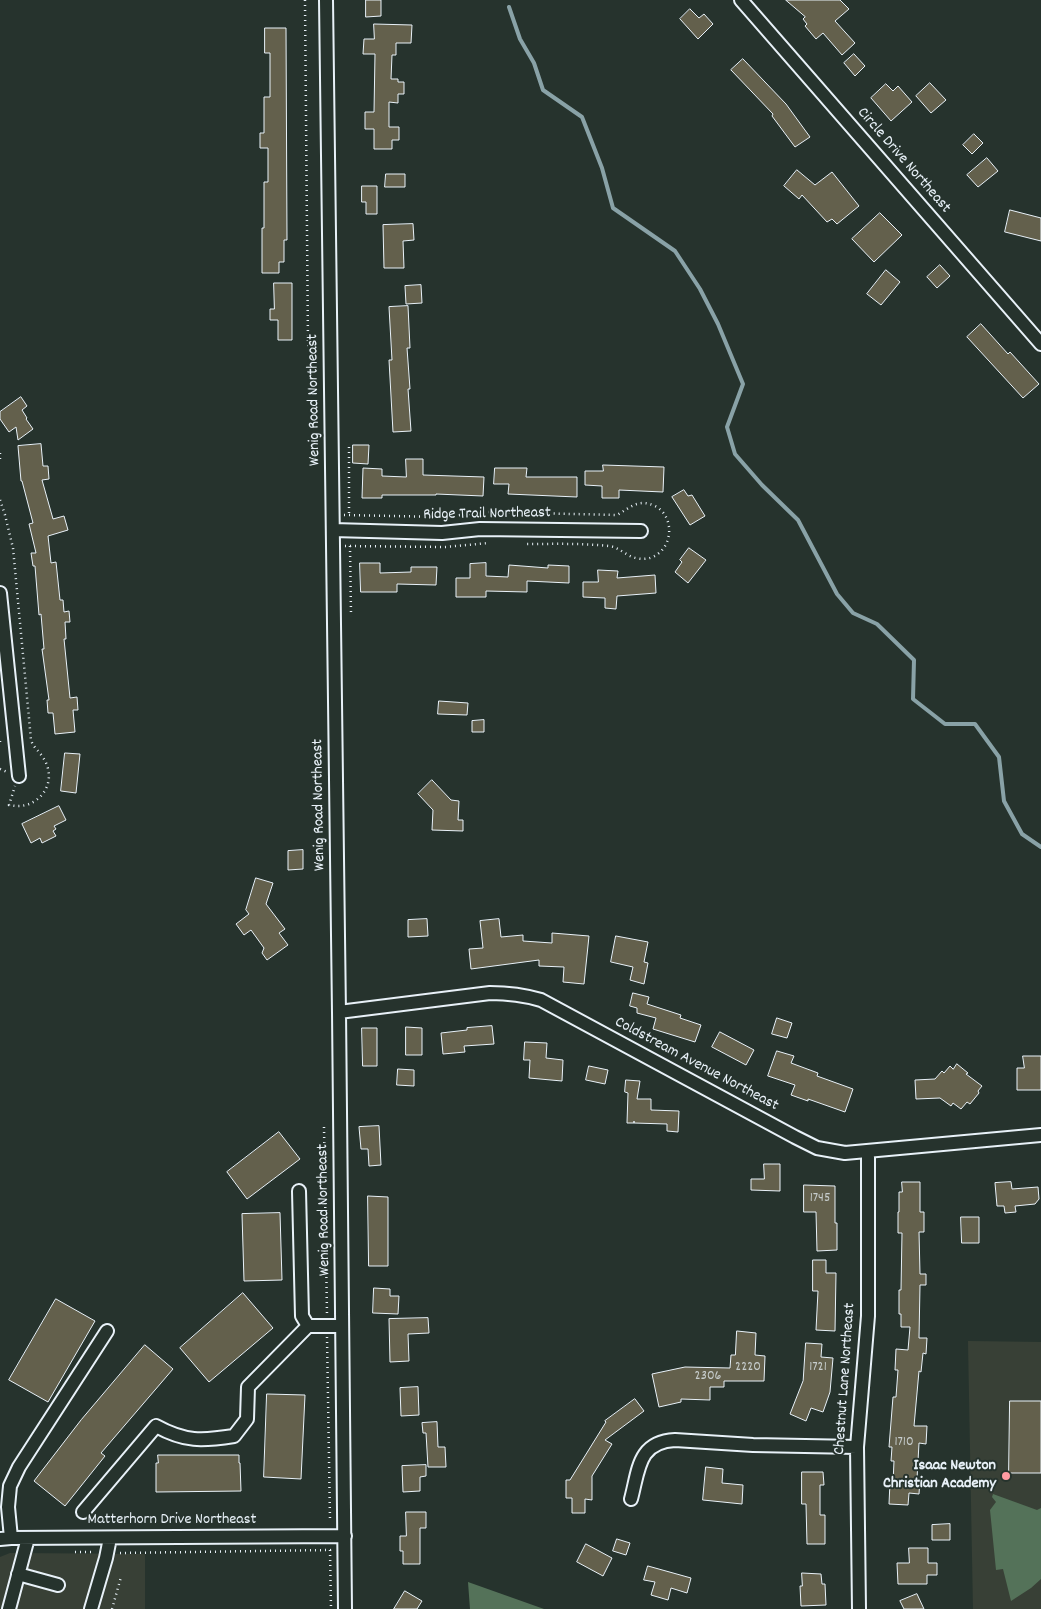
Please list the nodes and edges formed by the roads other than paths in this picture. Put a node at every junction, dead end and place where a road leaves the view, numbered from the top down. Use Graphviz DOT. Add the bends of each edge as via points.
graph roads {
  1 [pos="326,0"];
  2 [pos="741,0"];
  3 [pos="1041,344"];
  4 [pos="333,530"];
  5 [pos="641,531"];
  6 [pos="0,593"];
  7 [pos="19,776"];
  8 [pos="339,1012"];
  9 [pos="1041,1135"];
  10 [pos="868,1152"];
  11 [pos="299,1191"];
  12 [pos="308,1326"];
  13 [pos="342,1326"];
  14 [pos="107,1332"];
  15 [pos="857,1447"];
  16 [pos="632,1499"];
  17 [pos="83,1512"];
  18 [pos="345,1536"];
  19 [pos="28,1538"];
  20 [pos="110,1538"];
  21 [pos="6,1539"];
  22 [pos="18,1574"];
  23 [pos="58,1585"];
  24 [pos="9,1609"];
  25 [pos="91,1609"];
  26 [pos="345,1609"];
  27 [pos="860,1609"];
  1 -- 4 [label="street, Wenig Road Northeast"];
  2 -- 3 [label="street, Circle Drive Northeast"];
  4 -- 5 [label="street, Ridge Trail Northeast" via="442,533 480,529"];
  4 -- 8 [label="street, Wenig Road Northeast"];
  6 -- 7 [label="street"];
  8 -- 10 [label="street, Coldstream Avenue Northeast" via="490,993 528,996 541,1000 817,1148 844,1153"];
  8 -- 13 [label="street, Wenig Road Northeast"];
  9 -- 10 [label="street, Coldstream Avenue Northeast"];
  10 -- 15 [label="street, Chestnut Lane Northeast" via="868,1316"];
  11 -- 12 [label="street" via="302,1316"];
  12 -- 13 [label="street"];
  12 -- 17 [label="street" via="248,1387 247,1418 234,1436 190,1439 156,1426"];
  13 -- 18 [label="street, Wenig Road Northeast"];
  14 -- 21 [label="street" via="19,1467 10,1486"];
  15 -- 16 [label="street" via="664,1440 647,1450 641,1461"];
  15 -- 27 [label="street, Chestnut Lane Northeast"];
  18 -- 20 [label="street, Matterhorn Drive Northeast"];
  18 -- 26 [label="street, Wenig Road Northeast"];
  19 -- 20 [label="street, Matterhorn Drive Northeast"];
  19 -- 21 [label="street, Matterhorn Drive Northeast"];
  19 -- 22 [label="street"];
  20 -- 25 [label="street"];
  22 -- 23 [label="street"];
  22 -- 24 [label="street"];
}
